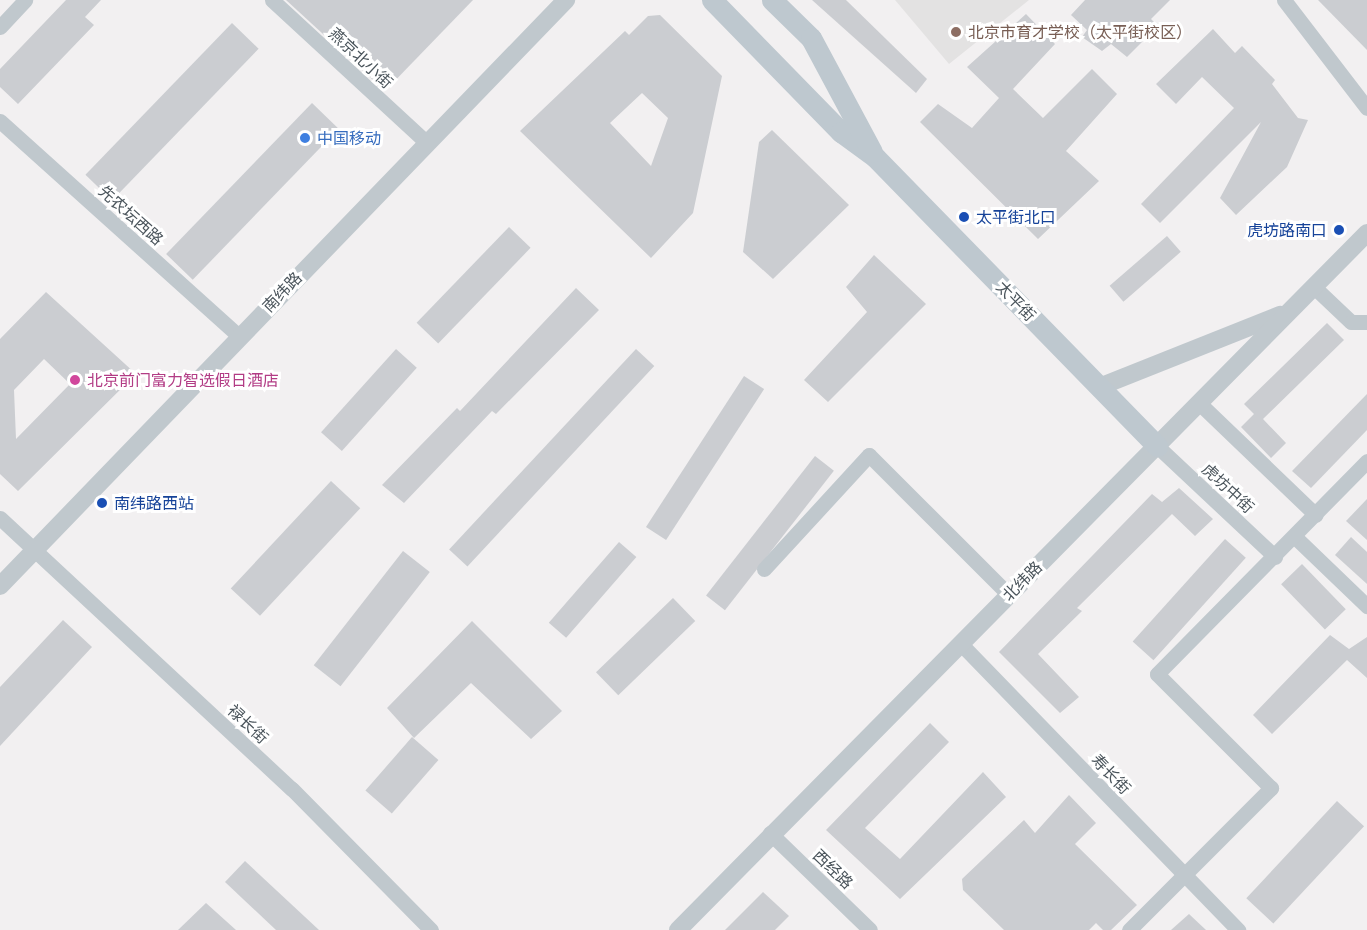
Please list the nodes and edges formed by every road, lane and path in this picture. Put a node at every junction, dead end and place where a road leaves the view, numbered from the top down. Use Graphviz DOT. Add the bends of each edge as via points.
graph roads {
  1 [pos="25,0"];
  2 [pos="272,0"];
  3 [pos="566,0"];
  4 [pos="712,0"];
  5 [pos="772,0"];
  6 [pos="1284,0"];
  7 [pos="0,27"];
  8 [pos="1367,108"];
  9 [pos="0,121"];
  10 [pos="427,143"];
  11 [pos="875,157"];
  12 [pos="1367,233"];
  13 [pos="1313,286"];
  14 [pos="1287,312"];
  15 [pos="1367,322"];
  16 [pos="239,336"];
  17 [pos="1099,387"];
  18 [pos="1197,402"];
  19 [pos="1157,446"];
  20 [pos="1367,461"];
  21 [pos="1316,515"];
  22 [pos="0,518"];
  23 [pos="1295,537"];
  24 [pos="34,550"];
  25 [pos="1275,557"];
  26 [pos="764,569"];
  27 [pos="0,586"];
  28 [pos="1008,594"];
  29 [pos="1367,606"];
  30 [pos="960,643"];
  31 [pos="770,833"];
  32 [pos="1184,875"];
  33 [pos="431,930"];
  34 [pos="678,930"];
  35 [pos="870,930"];
  36 [pos="1129,930"];
  37 [pos="1238,930"];
  1 -- 7 [label="street"];
  2 -- 10 [label="street, 燕京北小街"];
  3 -- 10 [label="street, 南纬路"];
  4 -- 11 [label="main road, 太平街" via="841,132"];
  5 -- 11 [label="main road, 太平街" via="811,38"];
  6 -- 8 [label="street"];
  9 -- 16 [label="street, 先农坛西路"];
  10 -- 16 [label="street, 南纬路"];
  11 -- 17 [label="main road, 太平街"];
  12 -- 13 [label="street, 北纬路"];
  13 -- 14 [label="street, 北纬路"];
  13 -- 15 [label="street" via="1351,322"];
  14 -- 17 [label="street"];
  14 -- 18 [label="street, 北纬路"];
  16 -- 24 [label="street, 南纬路"];
  17 -- 19 [label="main road, 太平街"];
  18 -- 19 [label="street, 北纬路"];
  18 -- 21 [label="street"];
  19 -- 25 [label="street, 虎坊中街"];
  19 -- 28 [label="street, 北纬路"];
  20 -- 21 [label="street"];
  21 -- 23 [label="street"];
  22 -- 24 [label="street, 禄长街"];
  23 -- 25 [label="street"];
  23 -- 29 [label="street"];
  24 -- 27 [label="street, 南纬路"];
  24 -- 33 [label="street, 禄长街" via="292,789"];
  25 -- 32 [label="street" via="1157,674 1271,788"];
  26 -- 28 [label="street" via="869,455"];
  28 -- 30 [label="street, 北纬路"];
  30 -- 31 [label="street, 北纬路"];
  30 -- 32 [label="street, 寿长街"];
  31 -- 34 [label="street, 北纬路"];
  31 -- 35 [label="street, 西经路"];
  32 -- 36 [label="street"];
  32 -- 37 [label="street, 寿长街"];
}
